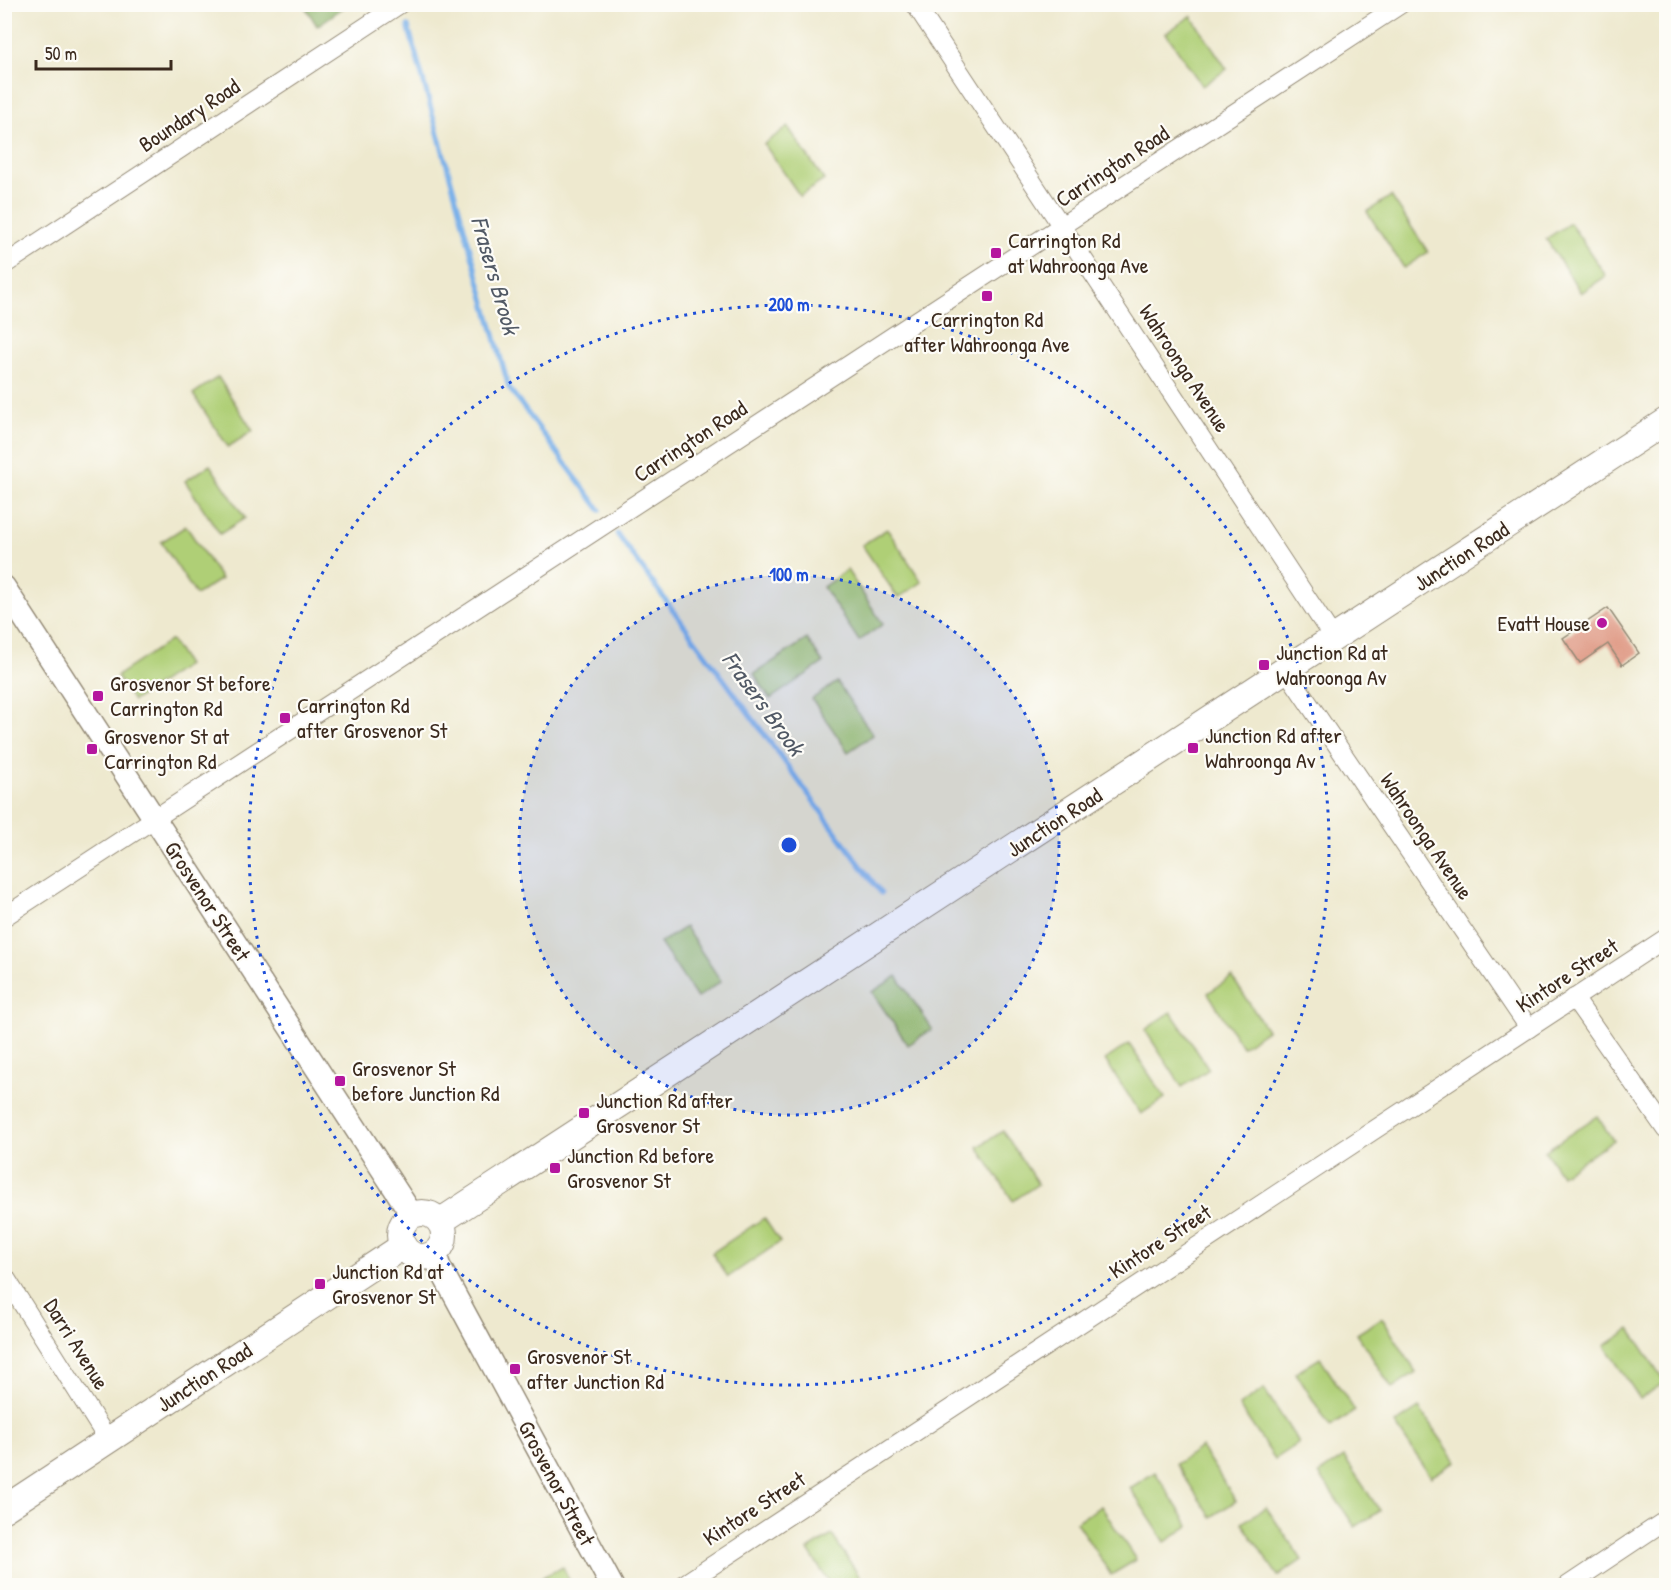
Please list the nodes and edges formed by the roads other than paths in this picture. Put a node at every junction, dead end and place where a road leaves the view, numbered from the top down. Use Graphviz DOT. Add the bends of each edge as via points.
graph roads {
  1 [pos="400,4"];
  2 [pos="915,4"];
  3 [pos="1401,4"];
  4 [pos="1063,226"];
  5 [pos="4,265"];
  6 [pos="1666,421"];
  7 [pos="4,587"];
  8 [pos="1334,639"];
  9 [pos="1286,670"];
  10 [pos="154,819"];
  11 [pos="4,917"];
  12 [pos="1666,938"];
  13 [pos="1574,998"];
  14 [pos="1528,1028"];
  15 [pos="1666,1130"];
  16 [pos="412,1215"];
  17 [pos="441,1221"];
  18 [pos="403,1246"];
  19 [pos="435,1254"];
  20 [pos="4,1275"];
  21 [pos="108,1440"];
  22 [pos="4,1509"];
  23 [pos="1666,1520"];
  24 [pos="612,1586"];
  25 [pos="681,1586"];
  26 [pos="1567,1586"];
  1 -- 5 [label="street, Boundary Road"];
  2 -- 4 [label="street, Wahroonga Avenue"];
  3 -- 4 [label="street, Carrington Road"];
  4 -- 8 [label="street, Wahroonga Avenue"];
  4 -- 10 [label="street, Carrington Road"];
  6 -- 8 [label="main road, Junction Road"];
  7 -- 10 [label="street, Grosvenor Street"];
  8 -- 9 [label="main road, Junction Road"];
  9 -- 14 [label="street, Wahroonga Avenue"];
  9 -- 17 [label="main road, Junction Road"];
  10 -- 11 [label="street, Carrington Road"];
  10 -- 16 [label="street, Grosvenor Street"];
  12 -- 13 [label="street, Kintore Street"];
  13 -- 14 [label="street, Kintore Street"];
  13 -- 15 [label="street"];
  14 -- 25 [label="street, Kintore Street"];
  16 -- 17 [label="main road" via="430,1214"];
  16 -- 18 [label="main road" via="401,1228"];
  17 -- 19 [label="main road" via="445,1238"];
  18 -- 19 [label="main road" via="417,1257"];
  18 -- 21 [label="main road, Junction Road"];
  19 -- 24 [label="street, Grosvenor Street"];
  20 -- 21 [label="street, Darri Avenue"];
  21 -- 22 [label="main road, Junction Road"];
  23 -- 26 [label="street"];
}
